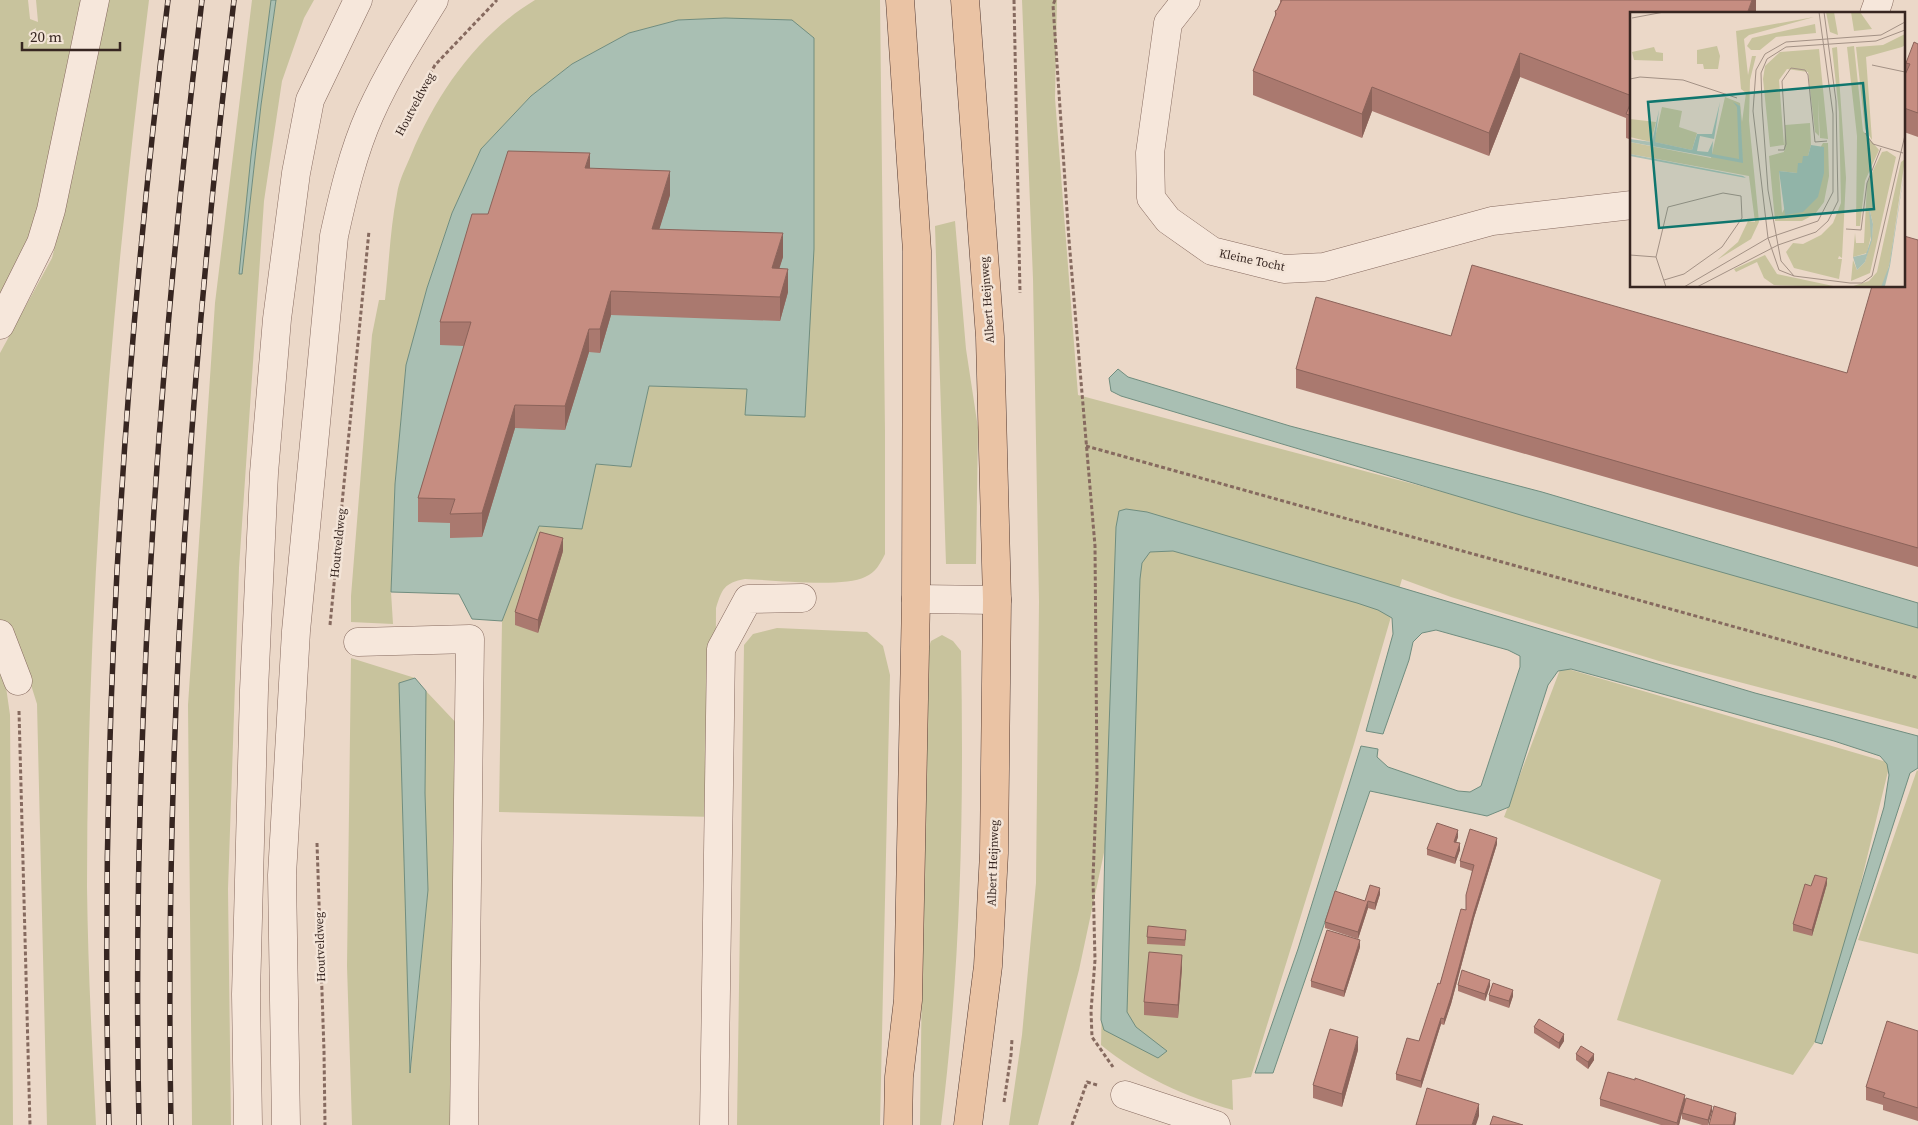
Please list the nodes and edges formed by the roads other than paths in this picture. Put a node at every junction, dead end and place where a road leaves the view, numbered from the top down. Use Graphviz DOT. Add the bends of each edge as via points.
graph roads {
  1 [pos="95,0"];
  2 [pos="358,0"];
  3 [pos="434,0"];
  4 [pos="900,0"];
  5 [pos="965,0"];
  6 [pos="1186,0"];
  7 [pos="1879,0"];
  8 [pos="1875,12"];
  9 [pos="1630,205"];
  10 [pos="0,325"];
  11 [pos="802,598"];
  12 [pos="916,599"];
  13 [pos="997,600"];
  14 [pos="0,634"];
  15 [pos="358,642"];
  16 [pos="18,681"];
  17 [pos="1125,1095"];
  18 [pos="248,1125"];
  19 [pos="286,1125"];
  20 [pos="464,1125"];
  21 [pos="714,1125"];
  22 [pos="898,1125"];
  23 [pos="968,1125"];
  24 [pos="1216,1125"];
  1 -- 10 [label="street" via="51,210 41,243"];
  2 -- 18 [label="street" via="310,100 296,173 276,319 264,473 254,690 246,994"];
  3 -- 19 [label="street" via="404,47 370,115 346,184 334,236 296,631 282,865"];
  4 -- 12 [label="main road" via="917,251"];
  5 -- 13 [label="main road, Albert Heijnweg" via="990,337"];
  6 -- 9 [label="street, Kleine Tocht" via="1168,24 1150,153 1151,198 1168,220 1212,251 1284,268 1324,267 1492,221"];
  7 -- 8 [label="street"];
  11 -- 21 [label="street" via="748,599 722,649"];
  12 -- 13 [label="street"];
  12 -- 22 [label="main road" via="908,1000 899,1077"];
  13 -- 23 [label="main road, Albert Heijnweg" via="994,853 988,966"];
  14 -- 16 [label="street"];
  15 -- 20 [label="street" via="470,639"];
  17 -- 24 [label="street"];
}
